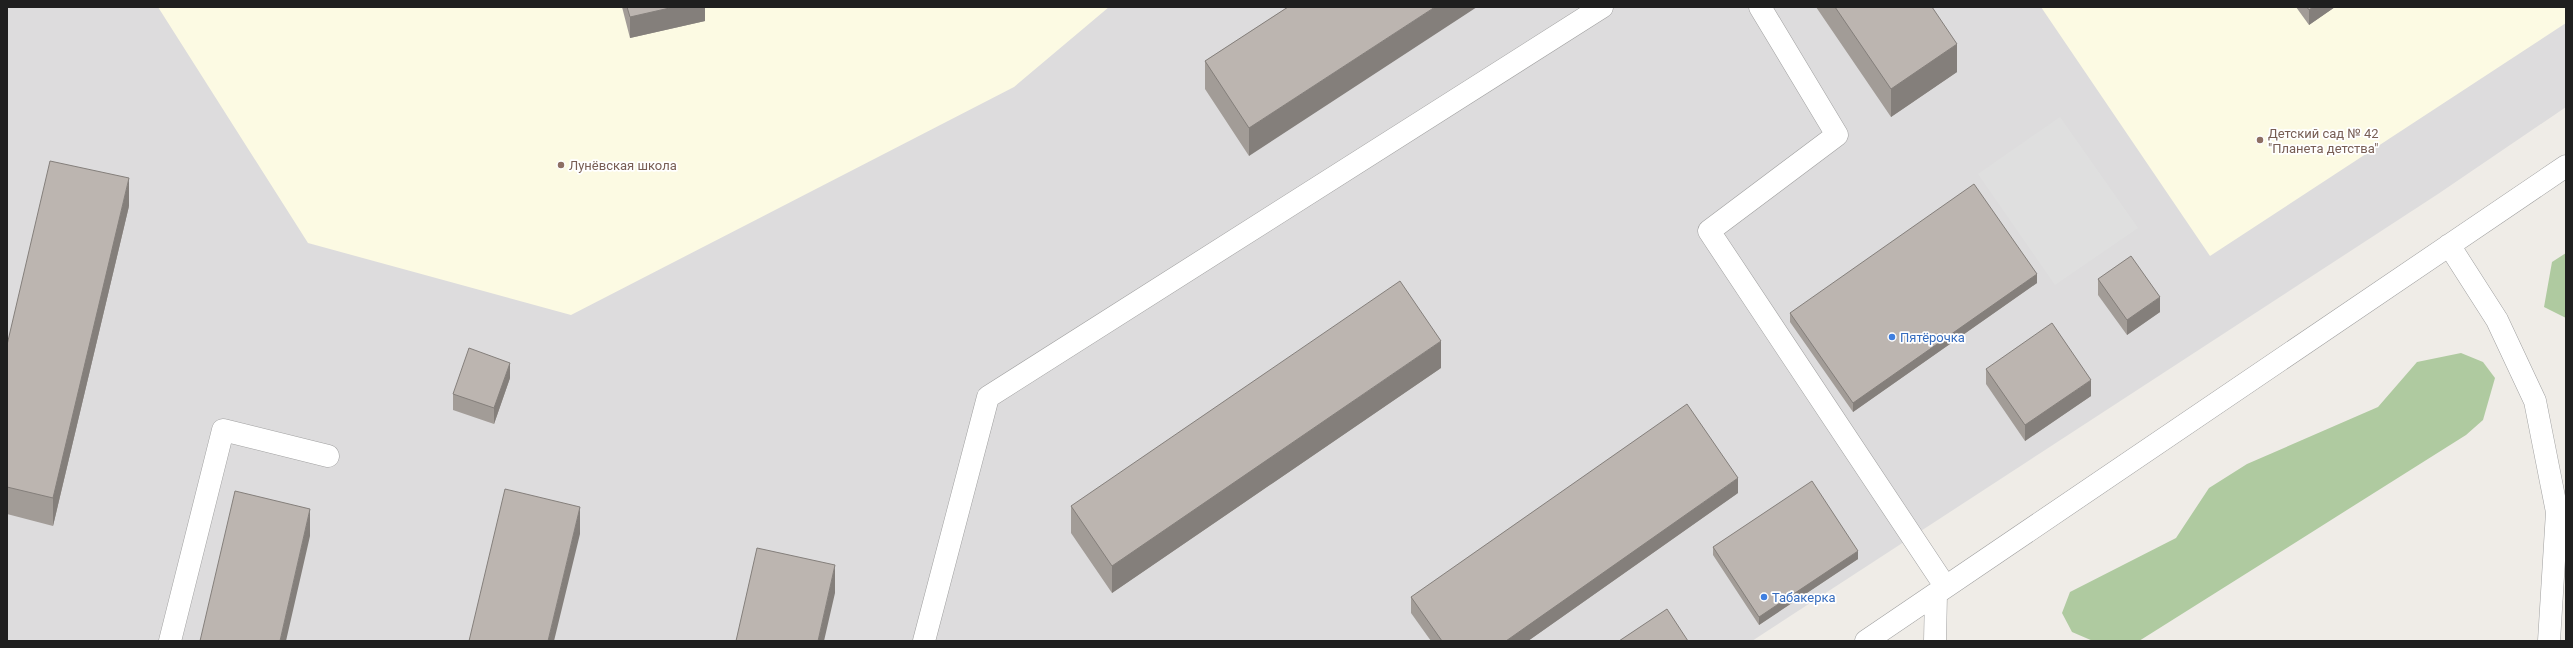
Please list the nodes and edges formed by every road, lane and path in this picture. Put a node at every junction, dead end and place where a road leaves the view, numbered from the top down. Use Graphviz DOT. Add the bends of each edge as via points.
graph roads {
  1 [pos="1602,7"];
  2 [pos="1760,7"];
  3 [pos="2566,166"];
  4 [pos="2450,245"];
  5 [pos="328,456"];
  6 [pos="1940,590"];
  7 [pos="170,641"];
  8 [pos="924,641"];
  9 [pos="1866,641"];
  10 [pos="1936,641"];
  11 [pos="2549,641"];
  1 -- 8 [label="street" via="988,397"];
  2 -- 6 [label="street" via="1837,135 1709,231"];
  3 -- 4 [label="street"];
  4 -- 6 [label="street"];
  4 -- 11 [label="street" via="2497,320 2535,401 2557,512"];
  5 -- 7 [label="street" via="223,430"];
  6 -- 9 [label="street"];
  6 -- 10 [label="street"];
}
